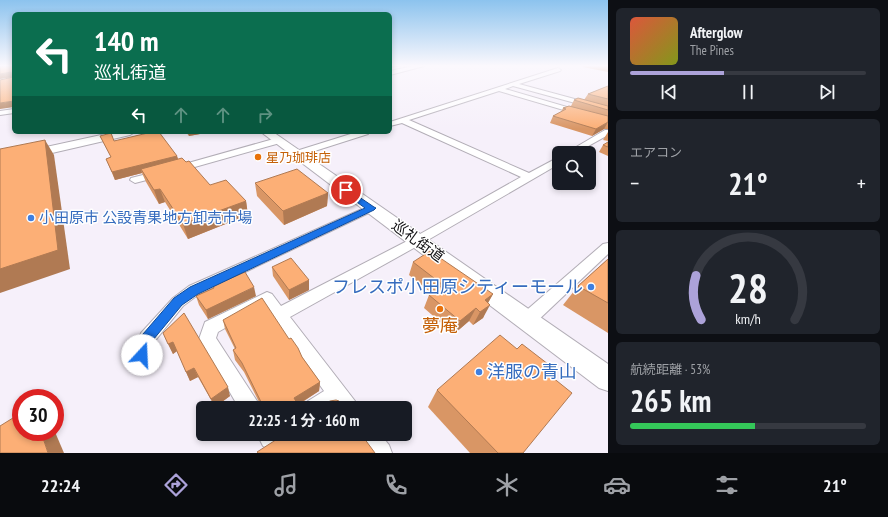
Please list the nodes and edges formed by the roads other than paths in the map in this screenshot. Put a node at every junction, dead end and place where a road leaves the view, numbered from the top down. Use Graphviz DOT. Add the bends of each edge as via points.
graph roads {
  1 [pos="508,87"];
  2 [pos="522,87"];
  3 [pos="549,87"];
  4 [pos="499,90"];
  5 [pos="563,91"];
  6 [pos="608,110"];
  7 [pos="12,111"];
  8 [pos="0,113"];
  9 [pos="402,120"];
  10 [pos="608,121"];
  11 [pos="392,123"];
  12 [pos="608,132"];
  13 [pos="121,134"];
  14 [pos="359,134"];
  15 [pos="272,136"];
  16 [pos="583,146"];
  17 [pos="296,154"];
  18 [pos="0,161"];
  19 [pos="552,164"];
  20 [pos="529,177"];
  21 [pos="135,180"];
  22 [pos="371,208"];
  23 [pos="417,240"];
  24 [pos="608,247"];
  25 [pos="279,315"];
  26 [pos="527,320"];
  27 [pos="142,355"];
  28 [pos="608,379"];
  29 [pos="342,400"];
  30 [pos="246,401"];
  31 [pos="372,441"];
  32 [pos="381,453"];
  1 -- 4 [label="street"];
  2 -- 6 [label="street"];
  3 -- 5 [label="street"];
  4 -- 9 [label="street"];
  4 -- 10 [label="street"];
  7 -- 8 [label="street"];
  9 -- 11 [label="street"];
  9 -- 20 [label="street"];
  12 -- 16 [label="street"];
  13 -- 18 [label="street"];
  14 -- 17 [label="street"];
  15 -- 17 [label="street, 巡礼街道"];
  15 -- 21 [label="street"];
  17 -- 22 [label="street, 巡礼街道"];
  19 -- 20 [label="street"];
  20 -- 23 [label="street"];
  22 -- 23 [label="street, 巡礼街道"];
  22 -- 27 [label="street" via="194,290 178,302 147,338"];
  23 -- 25 [label="street"];
  23 -- 26 [label="street, 巡礼街道"];
  24 -- 26 [label="street"];
  25 -- 29 [label="street"];
  25 -- 30 [label="street" via="267,298 211,327 207,339"];
  26 -- 28 [label="street, 巡礼街道"];
  31 -- 32 [label="street"];
}
